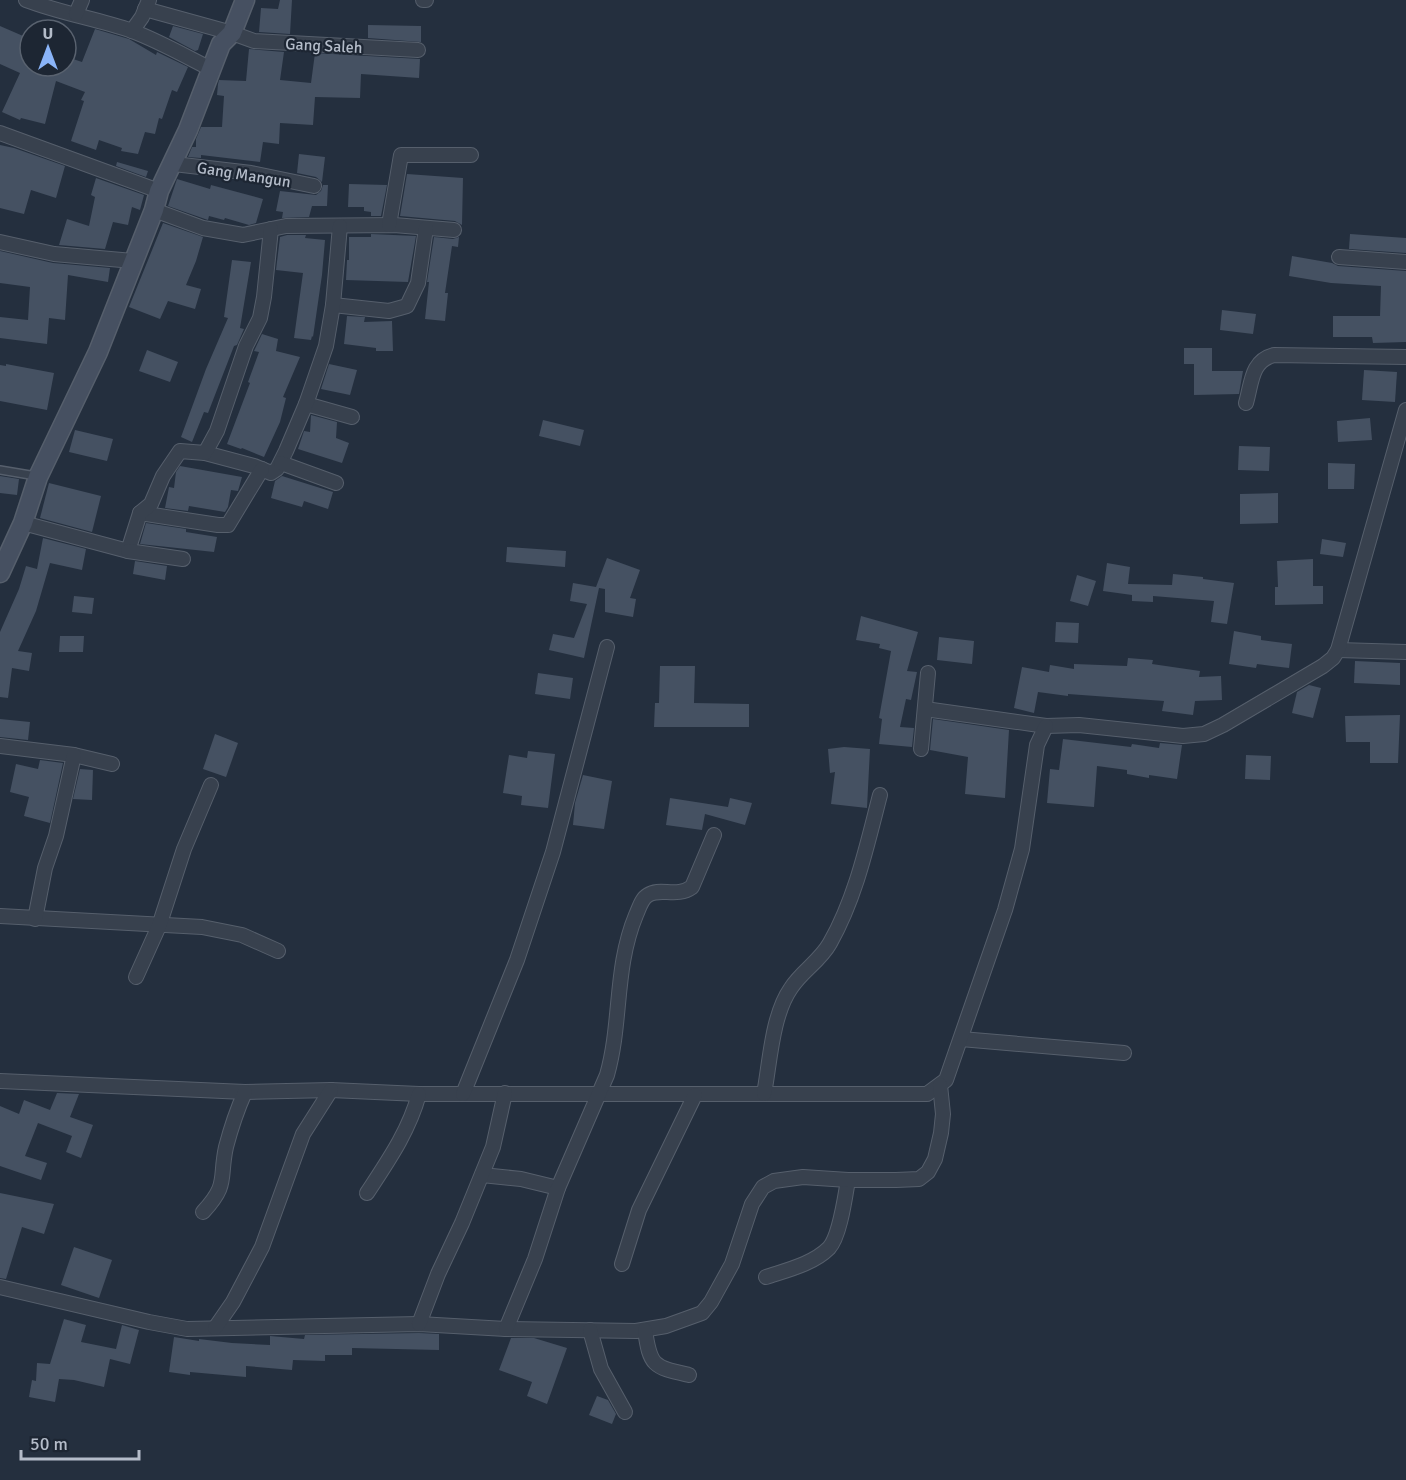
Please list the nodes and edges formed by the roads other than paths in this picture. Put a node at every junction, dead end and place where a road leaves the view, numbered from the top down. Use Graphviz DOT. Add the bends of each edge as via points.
graph roads {
  1 [pos="26,0"];
  2 [pos="82,0"];
  3 [pos="245,0"];
  4 [pos="147,5"];
  5 [pos="76,14"];
  6 [pos="132,31"];
  7 [pos="232,33"];
  8 [pos="418,50"];
  9 [pos="211,69"];
  10 [pos="0,133"];
  11 [pos="471,155"];
  12 [pos="174,164"];
  13 [pos="314,186"];
  14 [pos="159,191"];
  15 [pos="154,210"];
  16 [pos="389,225"];
  17 [pos="340,226"];
  18 [pos="426,228"];
  19 [pos="271,229"];
  20 [pos="454,230"];
  21 [pos="0,242"];
  22 [pos="1339,258"];
  23 [pos="133,261"];
  24 [pos="1406,262"];
  25 [pos="333,305"];
  26 [pos="1406,357"];
  27 [pos="1246,403"];
  28 [pos="306,404"];
  29 [pos="1406,410"];
  30 [pos="352,417"];
  31 [pos="1403,432"];
  32 [pos="205,453"];
  33 [pos="281,463"];
  34 [pos="262,469"];
  35 [pos="0,470"];
  36 [pos="38,477"];
  37 [pos="336,483"];
  38 [pos="140,513"];
  39 [pos="23,523"];
  40 [pos="128,551"];
  41 [pos="183,560"];
  42 [pos="0,573"];
  43 [pos="607,646"];
  44 [pos="1338,650"];
  45 [pos="1406,652"];
  46 [pos="928,674"];
  47 [pos="925,709"];
  48 [pos="1046,726"];
  49 [pos="0,746"];
  50 [pos="921,749"];
  51 [pos="74,754"];
  52 [pos="112,764"];
  53 [pos="211,785"];
  54 [pos="880,795"];
  55 [pos="714,835"];
  56 [pos="0,916"];
  57 [pos="35,919"];
  58 [pos="159,926"];
  59 [pos="278,951"];
  60 [pos="136,977"];
  61 [pos="961,1039"];
  62 [pos="1124,1053"];
  63 [pos="0,1081"];
  64 [pos="940,1085"];
  65 [pos="332,1090"];
  66 [pos="245,1092"];
  67 [pos="506,1093"];
  68 [pos="599,1093"];
  69 [pos="419,1094"];
  70 [pos="463,1094"];
  71 [pos="764,1094"];
  72 [pos="695,1095"];
  73 [pos="482,1175"];
  74 [pos="848,1180"];
  75 [pos="558,1188"];
  76 [pos="367,1193"];
  77 [pos="202,1212"];
  78 [pos="622,1264"];
  79 [pos="766,1277"];
  80 [pos="0,1287"];
  81 [pos="419,1324"];
  82 [pos="215,1328"];
  83 [pos="506,1329"];
  84 [pos="590,1330"];
  85 [pos="645,1330"];
  86 [pos="689,1375"];
  87 [pos="625,1412"];
  1 -- 5 [label="street"];
  2 -- 5 [label="street"];
  3 -- 7 [label="street"];
  4 -- 6 [label="street"];
  4 -- 7 [label="street, Gang Saleh"];
  5 -- 6 [label="street"];
  6 -- 9 [label="street"];
  7 -- 8 [label="street, Gang Saleh" via="254,41"];
  7 -- 9 [label="street" via="221,44"];
  9 -- 12 [label="street"];
  10 -- 14 [label="street"];
  11 -- 16 [label="street" via="401,155"];
  12 -- 13 [label="street, Gang Mangun" via="251,173"];
  12 -- 14 [label="street"];
  14 -- 15 [label="street"];
  15 -- 19 [label="street" via="220,232 243,235"];
  15 -- 23 [label="street"];
  16 -- 17 [label="street"];
  16 -- 18 [label="street"];
  17 -- 19 [label="street"];
  17 -- 25 [label="street"];
  18 -- 20 [label="street"];
  18 -- 25 [label="street" via="418,283 407,306 389,311"];
  19 -- 32 [label="street" via="260,318 246,346 218,431"];
  21 -- 23 [label="street" via="54,254"];
  22 -- 24 [label="street"];
  23 -- 36 [label="street" via="98,352"];
  25 -- 28 [label="street" via="326,346"];
  26 -- 27 [label="street" via="1274,355 1257,364"];
  28 -- 30 [label="street"];
  28 -- 33 [label="street"];
  29 -- 31 [label="street"];
  31 -- 44 [label="street"];
  32 -- 34 [label="street"];
  32 -- 38 [label="street" via="180,451 151,504"];
  33 -- 34 [label="street" via="272,473"];
  33 -- 37 [label="street"];
  34 -- 38 [label="street" via="228,525"];
  35 -- 36 [label="lane"];
  36 -- 39 [label="street"];
  38 -- 40 [label="street"];
  39 -- 40 [label="street"];
  39 -- 42 [label="street"];
  40 -- 41 [label="street"];
  43 -- 70 [label="street" via="553,852 517,960"];
  44 -- 45 [label="street"];
  44 -- 48 [label="street" via="1323,666 1204,734 1183,736 1079,724"];
  46 -- 47 [label="street"];
  47 -- 48 [label="street"];
  47 -- 50 [label="street"];
  48 -- 61 [label="street" via="1037,745 1022,849"];
  49 -- 51 [label="street"];
  51 -- 52 [label="street"];
  51 -- 57 [label="street"];
  53 -- 58 [label="street" via="184,849"];
  54 -- 71 [label="street" via="863,860 830,945 791,987 783,1002"];
  55 -- 68 [label="street" via="692,887 685,892 655,892 643,900 624,948 612,1056"];
  56 -- 57 [label="street"];
  57 -- 58 [label="street"];
  58 -- 59 [label="street" via="221,929"];
  58 -- 60 [label="street"];
  61 -- 62 [label="street"];
  61 -- 64 [label="street" via="946,1080"];
  63 -- 66 [label="street"];
  64 -- 71 [label="street" via="927,1094 912,1095"];
  64 -- 74 [label="street" via="941,1133 928,1172 919,1179"];
  65 -- 66 [label="street"];
  65 -- 69 [label="street"];
  65 -- 82 [label="street" via="303,1134 258,1256"];
  66 -- 77 [label="street" via="231,1125 221,1187"];
  67 -- 68 [label="street"];
  67 -- 70 [label="street"];
  67 -- 73 [label="street"];
  68 -- 72 [label="street"];
  68 -- 75 [label="street"];
  69 -- 70 [label="street"];
  69 -- 76 [label="street" via="413,1116"];
  71 -- 72 [label="street"];
  72 -- 78 [label="street" via="639,1210"];
  73 -- 75 [label="street"];
  73 -- 81 [label="street"];
  74 -- 79 [label="street" via="830,1247 810,1261"];
  74 -- 85 [label="street" via="803,1177 774,1181 763,1187 752,1204 732,1264 702,1313"];
  75 -- 83 [label="street"];
  80 -- 82 [label="street" via="166,1326"];
  81 -- 82 [label="street"];
  81 -- 83 [label="street"];
  83 -- 84 [label="street"];
  84 -- 85 [label="street"];
  84 -- 87 [label="street" via="601,1370"];
  85 -- 86 [label="street" via="652,1361 665,1370"];
}
